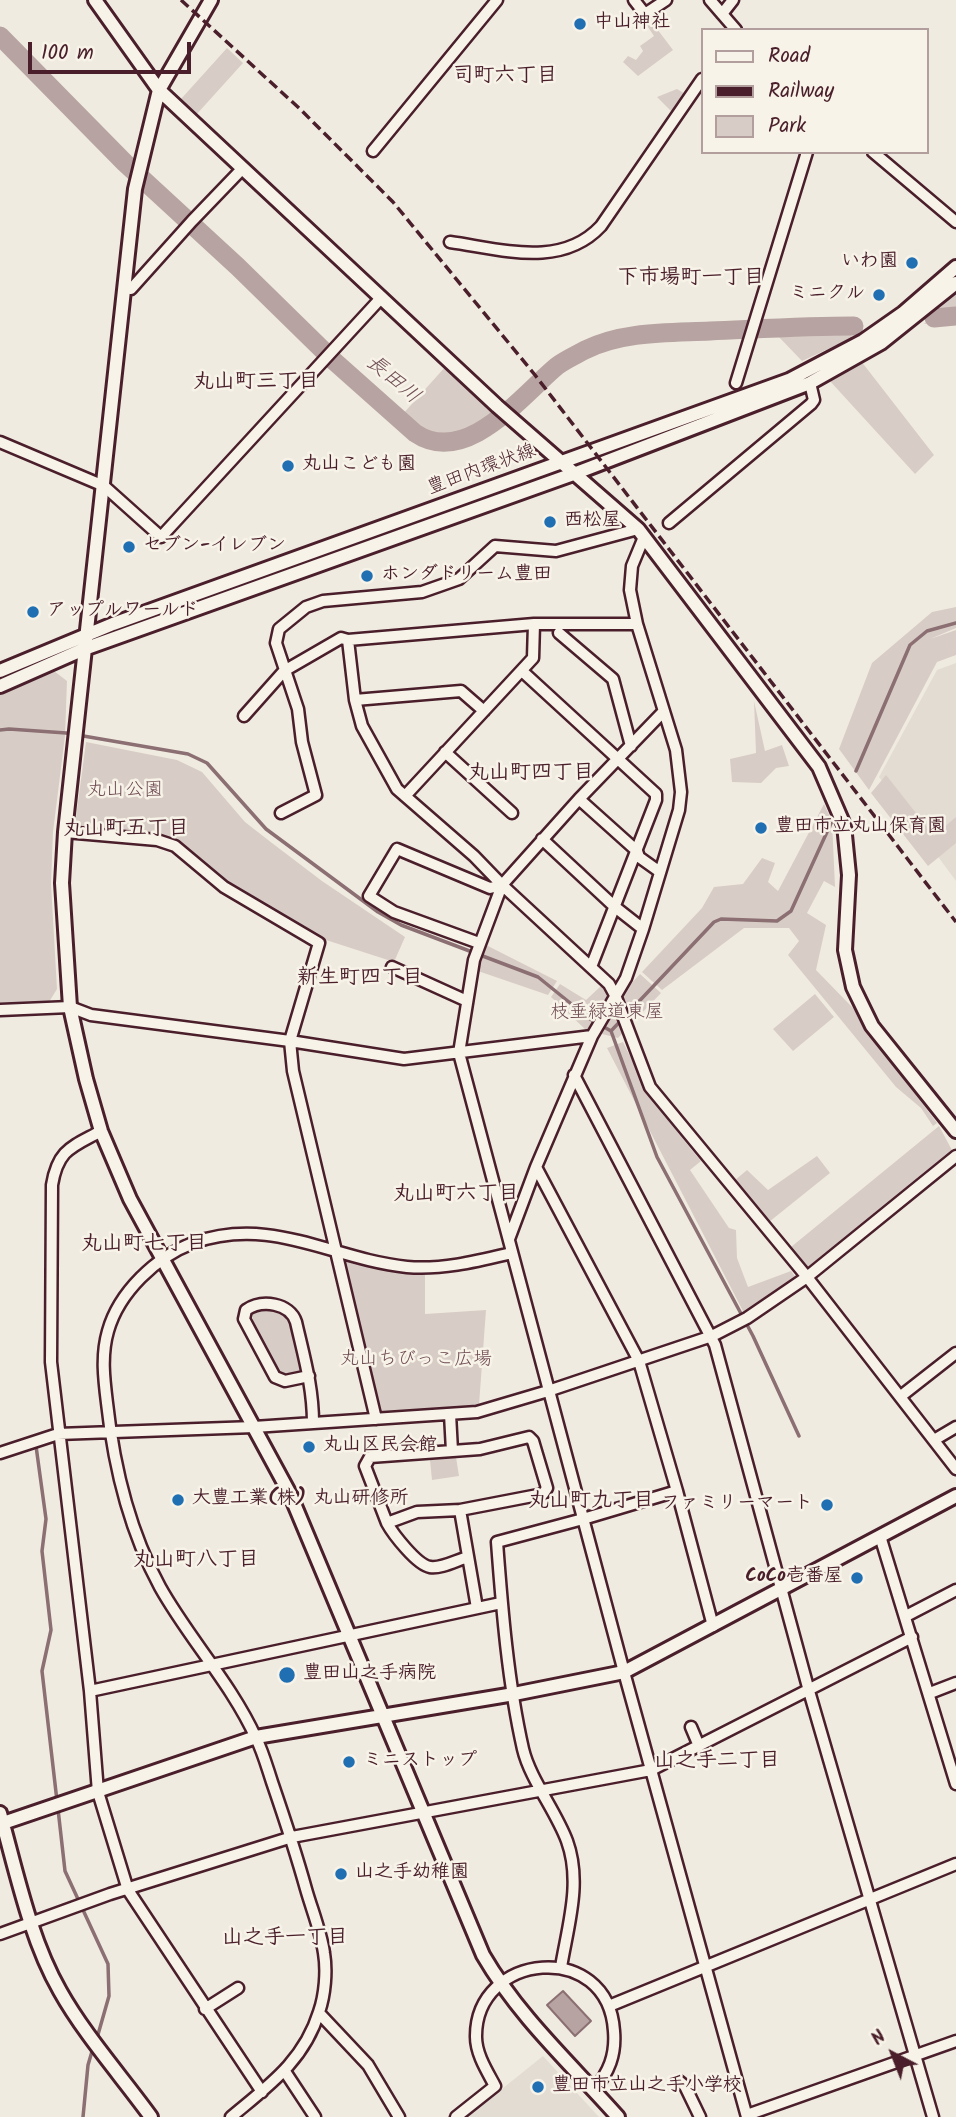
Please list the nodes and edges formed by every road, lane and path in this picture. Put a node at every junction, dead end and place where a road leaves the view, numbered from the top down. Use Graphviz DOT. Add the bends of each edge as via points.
graph roads {
  1 [pos="95,0"];
  2 [pos="497,0"];
  3 [pos="634,0"];
  4 [pos="666,0"];
  5 [pos="710,0"];
  6 [pos="733,0"];
  7 [pos="210,1"];
  8 [pos="722,14"];
  9 [pos="734,28"];
  10 [pos="701,80"];
  11 [pos="159,90"];
  12 [pos="373,151"];
  13 [pos="806,154"];
  14 [pos="875,154"];
  15 [pos="242,169"];
  16 [pos="956,222"];
  17 [pos="450,242"];
  18 [pos="956,267"];
  19 [pos="956,283"];
  20 [pos="125,288"];
  21 [pos="381,298"];
  22 [pos="736,383"];
  23 [pos="810,383"];
  24 [pos="0,442"];
  25 [pos="563,463"];
  26 [pos="576,473"];
  27 [pos="104,486"];
  28 [pos="669,523"];
  29 [pos="641,533"];
  30 [pos="534,624"];
  31 [pos="637,624"];
  32 [pos="559,633"];
  33 [pos="85,634"];
  34 [pos="348,640"];
  35 [pos="84,649"];
  36 [pos="0,671"];
  37 [pos="284,671"];
  38 [pos="522,671"];
  39 [pos="0,686"];
  40 [pos="355,700"];
  41 [pos="484,710"];
  42 [pos="663,712"];
  43 [pos="244,716"];
  44 [pos="631,746"];
  45 [pos="445,752"];
  46 [pos="617,760"];
  47 [pos="405,796"];
  48 [pos="579,799"];
  49 [pos="281,813"];
  50 [pos="512,813"];
  51 [pos="65,832"];
  52 [pos="542,839"];
  53 [pos="637,851"];
  54 [pos="660,873"];
  55 [pos="502,885"];
  56 [pos="615,906"];
  57 [pos="643,929"];
  58 [pos="478,946"];
  59 [pos="392,967"];
  60 [pos="591,967"];
  61 [pos="615,995"];
  62 [pos="467,1001"];
  63 [pos="70,1007"];
  64 [pos="0,1010"];
  65 [pos="593,1034"];
  66 [pos="290,1041"];
  67 [pos="459,1053"];
  68 [pos="574,1075"];
  69 [pos="101,1131"];
  70 [pos="956,1131"];
  71 [pos="956,1156"];
  72 [pos="536,1167"];
  73 [pos="509,1240"];
  74 [pos="335,1251"];
  75 [pos="512,1253"];
  76 [pos="163,1259"];
  77 [pos="807,1277"];
  78 [pos="712,1336"];
  79 [pos="956,1353"];
  80 [pos="639,1361"];
  81 [pos="309,1376"];
  82 [pos="548,1391"];
  83 [pos="901,1396"];
  84 [pos="450,1414"];
  85 [pos="376,1419"];
  86 [pos="313,1423"];
  87 [pos="254,1427"];
  88 [pos="956,1427"];
  89 [pos="110,1433"];
  90 [pos="58,1434"];
  91 [pos="934,1440"];
  92 [pos="452,1451"];
  93 [pos="0,1453"];
  94 [pos="956,1469"];
  95 [pos="677,1491"];
  96 [pos="956,1496"];
  97 [pos="460,1510"];
  98 [pos="583,1519"];
  99 [pos="387,1523"];
  100 [pos="880,1536"];
  101 [pos="468,1557"];
  102 [pos="781,1588"];
  103 [pos="956,1590"];
  104 [pos="501,1602"];
  105 [pos="477,1608"];
  106 [pos="906,1616"];
  107 [pos="713,1626"];
  108 [pos="348,1636"];
  109 [pos="912,1637"];
  110 [pos="212,1663"];
  111 [pos="624,1672"];
  112 [pos="956,1683"];
  113 [pos="90,1691"];
  114 [pos="809,1691"];
  115 [pos="930,1693"];
  116 [pos="514,1694"];
  117 [pos="383,1716"];
  118 [pos="691,1727"];
  119 [pos="256,1737"];
  120 [pos="699,1746"];
  121 [pos="651,1770"];
  122 [pos="954,1772"];
  123 [pos="956,1784"];
  124 [pos="542,1790"];
  125 [pos="98,1792"];
  126 [pos="423,1812"];
  127 [pos="1,1820"];
  128 [pos="292,1838"];
  129 [pos="956,1864"];
  130 [pos="128,1889"];
  131 [pos="871,1898"];
  132 [pos="32,1923"];
  133 [pos="0,1934"];
  134 [pos="561,1967"];
  135 [pos="705,1967"];
  136 [pos="500,1984"];
  137 [pos="238,1988"];
  138 [pos="609,2006"];
  139 [pos="205,2008"];
  140 [pos="319,2013"];
  141 [pos="956,2041"];
  142 [pos="915,2056"];
  143 [pos="286,2073"];
  144 [pos="679,2081"];
  145 [pos="594,2090"];
  146 [pos="262,2092"];
  147 [pos="747,2116"];
  148 [pos="151,2117"];
  149 [pos="231,2117"];
  150 [pos="315,2117"];
  151 [pos="400,2117"];
  152 [pos="456,2117"];
  153 [pos="618,2117"];
  154 [pos="699,2117"];
  155 [pos="933,2117"];
  1 -- 11 [label="street"];
  2 -- 12 [label="street"];
  3 -- 4 [label="street" via="645,14"];
  5 -- 8 [label="street"];
  6 -- 8 [label="street"];
  7 -- 11 [label="street"];
  8 -- 9 [label="street"];
  10 -- 17 [label="street" via="589,239 564,250 533,253"];
  11 -- 15 [label="street"];
  11 -- 20 [label="street" via="137,183"];
  13 -- 22 [label="street"];
  14 -- 16 [label="street"];
  15 -- 20 [label="street" via="131,289"];
  15 -- 21 [label="street"];
  18 -- 25 [label="street, 豊田内環状線" via="875,333 789,380"];
  19 -- 23 [label="street, 豊田内環状線" via="881,343"];
  20 -- 27 [label="street"];
  21 -- 25 [label="street"];
  21 -- 27 [label="street" via="160,537"];
  23 -- 26 [label="street, 豊田内環状線"];
  23 -- 28 [label="street" via="811,404"];
  24 -- 27 [label="street"];
  25 -- 26 [label="street"];
  25 -- 33 [label="street, 豊田内環状線"];
  26 -- 29 [label="street"];
  26 -- 35 [label="street, 豊田内環状線"];
  27 -- 33 [label="street"];
  29 -- 31 [label="street" via="630,577"];
  29 -- 37 [label="street" via="556,551 495,546 459,579 422,592 323,601 306,607 279,629 276,638"];
  29 -- 70 [label="street" via="824,773 844,825 849,875 845,950 853,987 872,1026"];
  30 -- 31 [label="street"];
  30 -- 34 [label="street"];
  30 -- 38 [label="street" via="533,658"];
  31 -- 42 [label="street"];
  32 -- 44 [label="street" via="613,679"];
  33 -- 35 [label="street"];
  33 -- 36 [label="street, 豊田内環状線"];
  34 -- 37 [label="street" via="341,638"];
  34 -- 40 [label="street"];
  35 -- 39 [label="street, 豊田内環状線"];
  35 -- 51 [label="street"];
  37 -- 43 [label="street"];
  37 -- 49 [label="street" via="298,709 316,795"];
  38 -- 41 [label="street"];
  38 -- 46 [label="street"];
  40 -- 41 [label="street" via="461,691"];
  40 -- 47 [label="street" via="362,726"];
  41 -- 45 [label="street"];
  42 -- 44 [label="street"];
  42 -- 54 [label="street" via="676,750 681,792"];
  44 -- 46 [label="street"];
  45 -- 47 [label="street"];
  45 -- 50 [label="street"];
  46 -- 48 [label="street"];
  46 -- 53 [label="street" via="656,794"];
  47 -- 55 [label="street"];
  48 -- 52 [label="street"];
  48 -- 53 [label="street"];
  51 -- 63 [label="street" via="61,883"];
  51 -- 66 [label="street" via="157,840 175,846 224,887 319,943"];
  52 -- 55 [label="street"];
  52 -- 56 [label="street"];
  53 -- 54 [label="street"];
  53 -- 56 [label="street"];
  54 -- 57 [label="street"];
  55 -- 58 [label="street"];
  55 -- 58 [label="street" via="490,888 397,849 369,896 394,912"];
  55 -- 60 [label="street"];
  56 -- 57 [label="street"];
  56 -- 60 [label="street"];
  57 -- 61 [label="street"];
  58 -- 62 [label="street"];
  59 -- 62 [label="street"];
  60 -- 61 [label="street"];
  61 -- 65 [label="street"];
  61 -- 77 [label="street" via="650,1087"];
  62 -- 67 [label="street"];
  63 -- 64 [label="street"];
  63 -- 66 [label="street" via="91,1015"];
  63 -- 69 [label="street"];
  65 -- 67 [label="street"];
  65 -- 68 [label="street"];
  66 -- 67 [label="street" via="404,1059"];
  66 -- 74 [label="street"];
  67 -- 73 [label="street"];
  68 -- 72 [label="street"];
  68 -- 78 [label="street"];
  69 -- 76 [label="street" via="130,1199"];
  69 -- 90 [label="street" via="61,1155 52,1185 51,1362"];
  71 -- 77 [label="street"];
  72 -- 73 [label="street"];
  72 -- 80 [label="street"];
  73 -- 75 [label="street"];
  74 -- 75 [label="street" via="423,1267"];
  74 -- 76 [label="street" via="244,1233 192,1244"];
  74 -- 85 [label="street"];
  75 -- 82 [label="street"];
  76 -- 87 [label="street"];
  76 -- 89 [label="street" via="124,1299 108,1331 104,1375"];
  77 -- 78 [label="street"];
  77 -- 83 [label="street"];
  78 -- 80 [label="street"];
  78 -- 102 [label="street"];
  79 -- 83 [label="street"];
  80 -- 82 [label="street"];
  80 -- 95 [label="street"];
  81 -- 81 [label="street" via="289,1310 267,1304 248,1308 244,1319 275,1377 285,1381"];
  81 -- 86 [label="street"];
  82 -- 84 [label="street" via="477,1412"];
  82 -- 98 [label="street"];
  83 -- 91 [label="street"];
  84 -- 85 [label="street"];
  84 -- 92 [label="street"];
  85 -- 86 [label="street"];
  86 -- 87 [label="street"];
  87 -- 89 [label="street"];
  87 -- 108 [label="street" via="290,1494"];
  88 -- 91 [label="street"];
  89 -- 90 [label="street"];
  89 -- 110 [label="street" via="132,1524 179,1620"];
  90 -- 93 [label="street"];
  90 -- 113 [label="street"];
  91 -- 94 [label="street"];
  92 -- 97 [label="street" via="529,1437 547,1488 544,1494"];
  92 -- 99 [label="street" via="370,1457 365,1466"];
  95 -- 98 [label="street"];
  95 -- 107 [label="street"];
  96 -- 100 [label="street"];
  97 -- 99 [label="street" via="417,1512"];
  97 -- 101 [label="street"];
  98 -- 104 [label="street" via="497,1542"];
  98 -- 111 [label="street"];
  99 -- 101 [label="street" via="425,1566 433,1568"];
  100 -- 102 [label="street"];
  100 -- 106 [label="street"];
  101 -- 105 [label="street"];
  102 -- 107 [label="street"];
  102 -- 114 [label="street"];
  103 -- 106 [label="street"];
  104 -- 105 [label="street"];
  104 -- 116 [label="street"];
  105 -- 108 [label="street"];
  106 -- 109 [label="street"];
  107 -- 111 [label="street"];
  108 -- 110 [label="street"];
  108 -- 117 [label="street"];
  109 -- 114 [label="street"];
  109 -- 115 [label="street"];
  110 -- 113 [label="street"];
  110 -- 119 [label="street"];
  111 -- 116 [label="street"];
  111 -- 121 [label="street"];
  112 -- 115 [label="street"];
  113 -- 125 [label="street"];
  114 -- 120 [label="street"];
  114 -- 131 [label="street"];
  115 -- 122 [label="street"];
  116 -- 117 [label="street"];
  116 -- 124 [label="street" via="524,1752"];
  117 -- 119 [label="street"];
  117 -- 126 [label="street"];
  118 -- 120 [label="street"];
  119 -- 125 [label="street"];
  119 -- 128 [label="street"];
  120 -- 121 [label="street"];
  121 -- 124 [label="street"];
  121 -- 135 [label="street"];
  122 -- 123 [label="street"];
  124 -- 126 [label="street"];
  124 -- 134 [label="street" via="567,1840 575,1885"];
  125 -- 127 [label="street"];
  125 -- 130 [label="street"];
  126 -- 128 [label="street"];
  126 -- 136 [label="street"];
  127 -- 132 [label="street"];
  128 -- 130 [label="street"];
  128 -- 140 [label="street" via="324,1953"];
  129 -- 131 [label="street"];
  130 -- 132 [label="street"];
  130 -- 139 [label="street"];
  131 -- 135 [label="street"];
  131 -- 142 [label="street"];
  132 -- 133 [label="street"];
  132 -- 148 [label="street" via="60,1991"];
  134 -- 136 [label="street" via="519,1972"];
  134 -- 138 [label="street" via="591,1983"];
  135 -- 138 [label="street"];
  135 -- 147 [label="street"];
  136 -- 145 [label="street"];
  136 -- 152 [label="street" via="485,2004 476,2037 495,2086"];
  137 -- 139 [label="street"];
  138 -- 145 [label="street" via="614,2051"];
  139 -- 146 [label="street"];
  140 -- 143 [label="street"];
  140 -- 151 [label="street" via="368,2065"];
  141 -- 142 [label="street"];
  142 -- 147 [label="street"];
  142 -- 155 [label="street"];
  143 -- 146 [label="street"];
  143 -- 150 [label="street"];
  144 -- 154 [label="street"];
  145 -- 153 [label="street"];
  146 -- 149 [label="street"];
}
